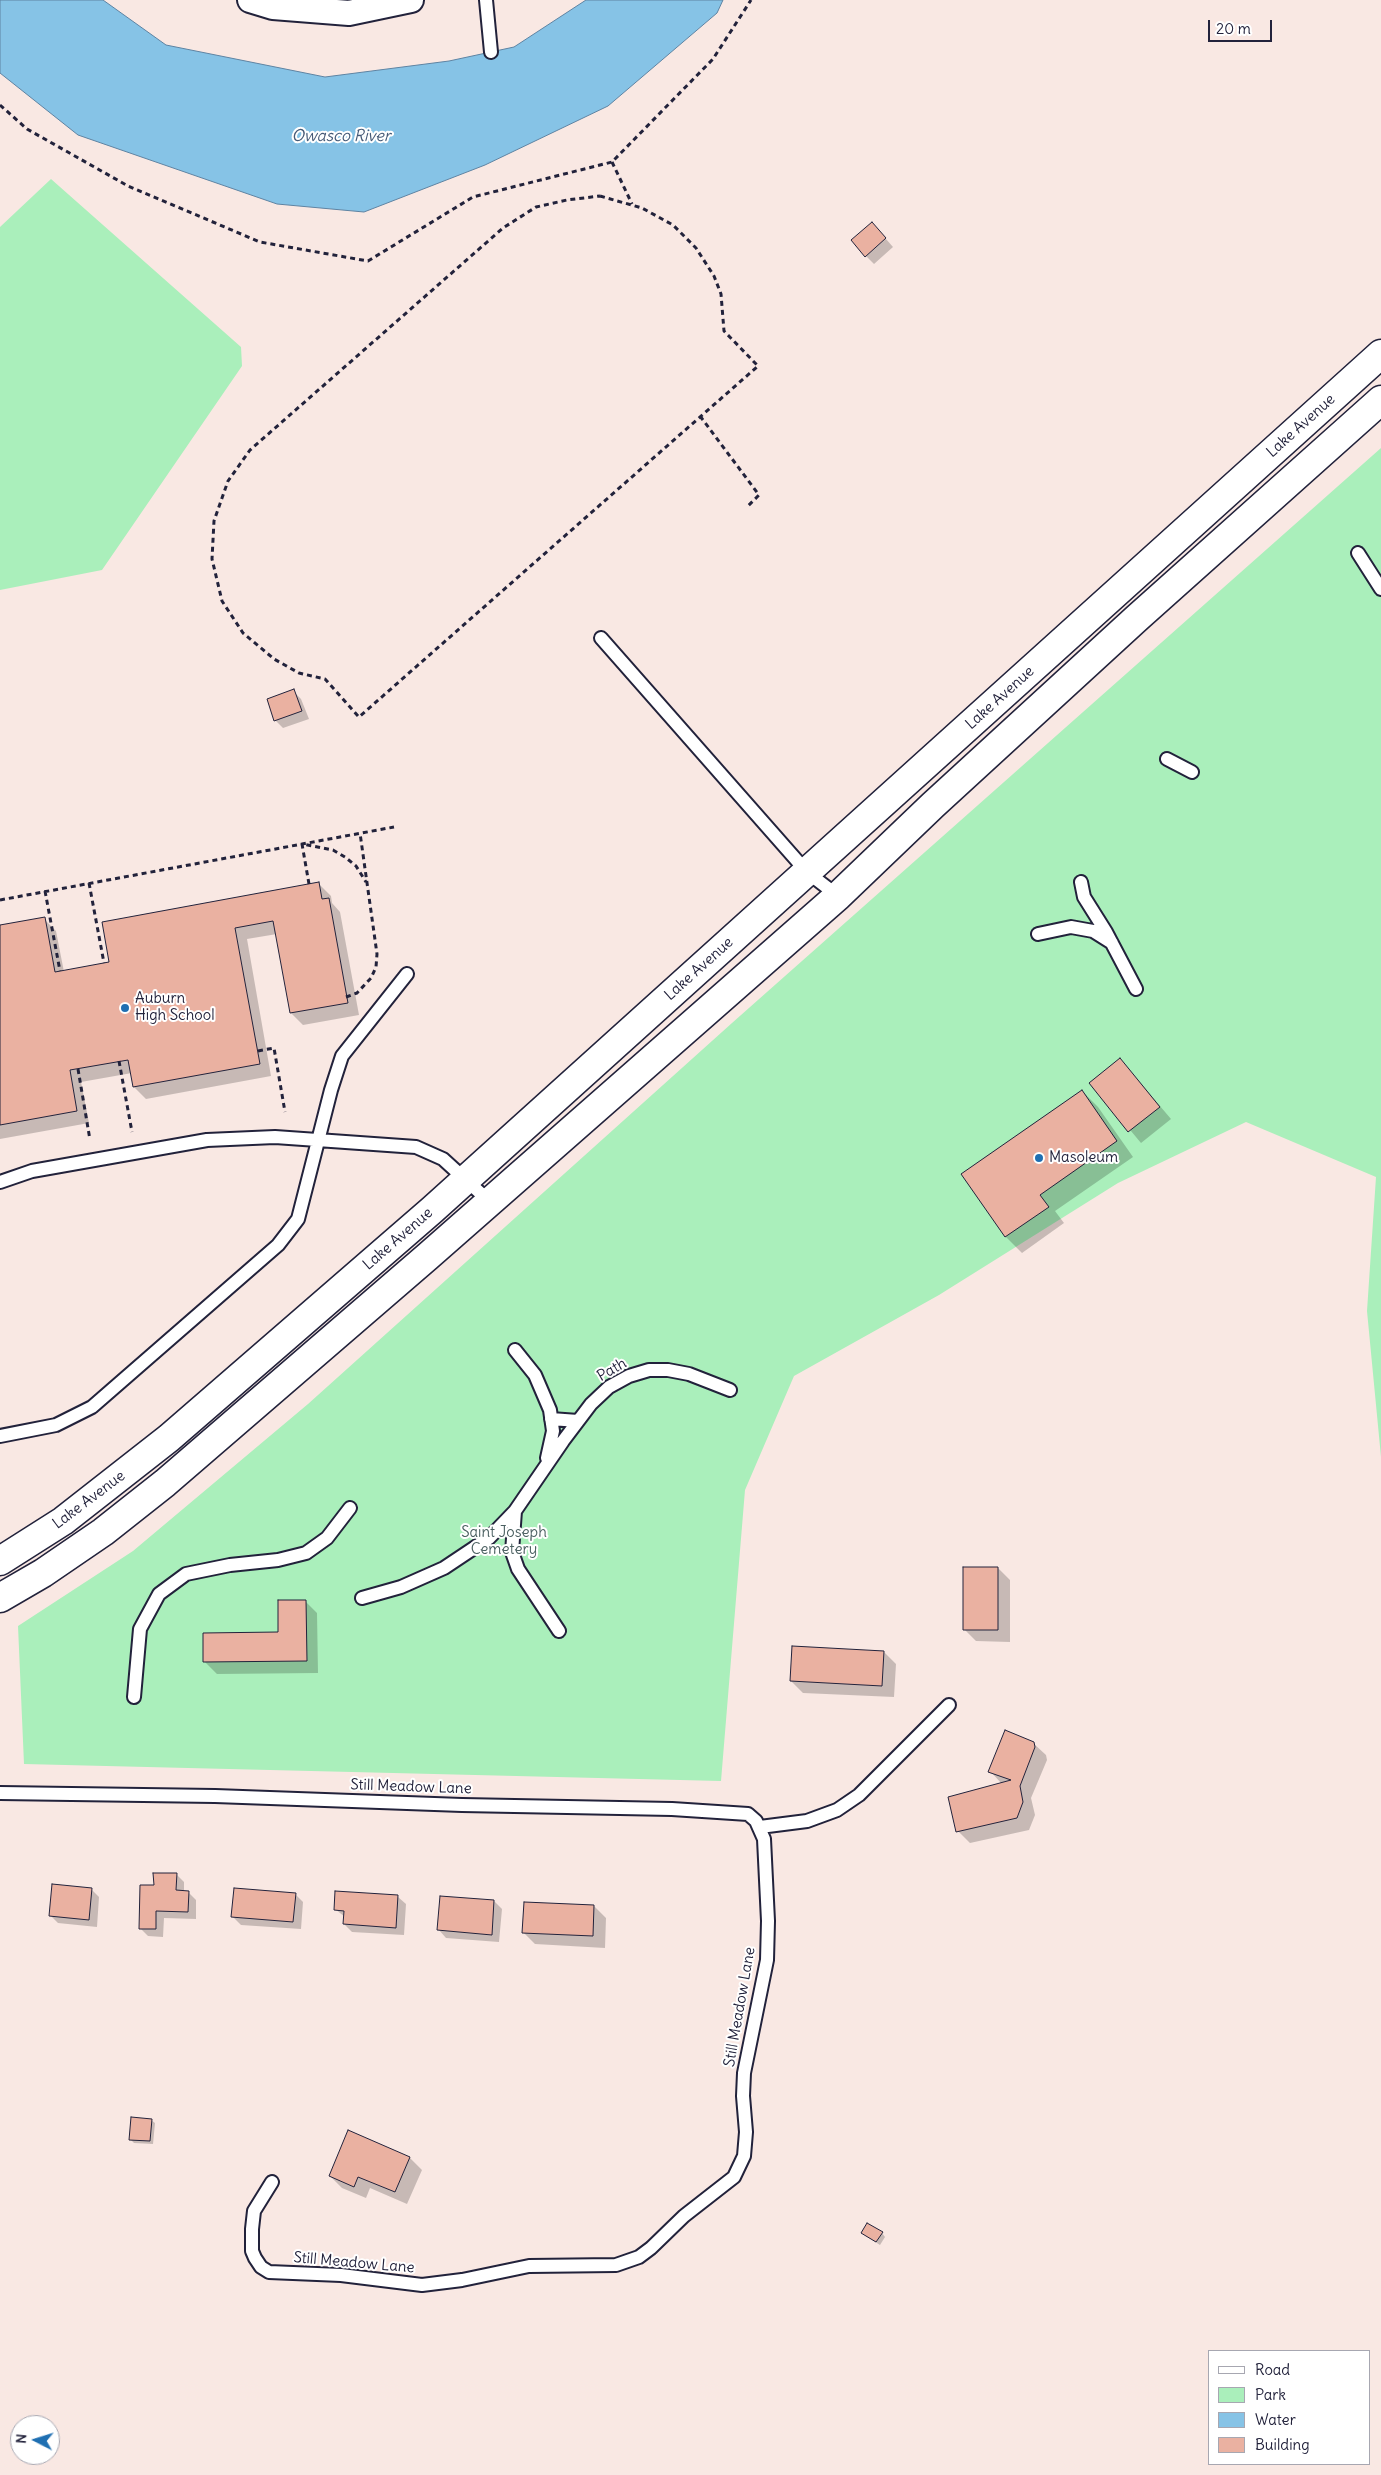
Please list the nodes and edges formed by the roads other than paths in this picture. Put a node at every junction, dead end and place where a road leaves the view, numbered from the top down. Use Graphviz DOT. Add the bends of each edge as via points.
graph roads {
  1 [pos="250,0"];
  2 [pos="411,0"];
  3 [pos="486,0"];
  4 [pos="491,52"];
  5 [pos="1381,354"];
  6 [pos="1381,400"];
  7 [pos="1358,553"];
  8 [pos="1381,589"];
  9 [pos="601,638"];
  10 [pos="1167,759"];
  11 [pos="1192,772"];
  12 [pos="807,872"];
  13 [pos="1081,882"];
  14 [pos="838,896"];
  15 [pos="1038,934"];
  16 [pos="1112,943"];
  17 [pos="407,974"];
  18 [pos="1136,989"];
  19 [pos="318,1140"];
  20 [pos="466,1180"];
  21 [pos="0,1182"];
  22 [pos="489,1202"];
  23 [pos="515,1350"];
  24 [pos="730,1390"];
  25 [pos="551,1419"];
  26 [pos="578,1421"];
  27 [pos="0,1436"];
  28 [pos="544,1470"];
  29 [pos="350,1508"];
  30 [pos="515,1511"];
  31 [pos="0,1561"];
  32 [pos="0,1598"];
  33 [pos="362,1598"];
  34 [pos="559,1631"];
  35 [pos="134,1697"];
  36 [pos="949,1705"];
  37 [pos="0,1793"];
  38 [pos="760,1827"];
  39 [pos="272,2182"];
  1 -- 2 [label="street" via="273,7 349,13"];
  3 -- 4 [label="lane"];
  5 -- 12 [label="main road, Lake Avenue"];
  6 -- 14 [label="main road" via="1079,671"];
  7 -- 8 [label="lane"];
  9 -- 12 [label="lane"];
  10 -- 11 [label="lane"];
  12 -- 14 [label="lane"];
  12 -- 20 [label="main road, Lake Avenue"];
  13 -- 16 [label="lane" via="1084,898"];
  14 -- 22 [label="main road"];
  15 -- 16 [label="lane" via="1072,928 1093,932"];
  16 -- 18 [label="lane"];
  17 -- 19 [label="lane" via="342,1056"];
  19 -- 20 [label="lane" via="416,1147 443,1159"];
  19 -- 21 [label="lane" via="275,1137 207,1140 32,1171"];
  19 -- 27 [label="lane" via="298,1219 278,1245 92,1407 56,1425"];
  20 -- 22 [label="lane"];
  20 -- 31 [label="main road, Lake Avenue" via="168,1438 63,1521"];
  22 -- 32 [label="main road" via="165,1483 103,1532"];
  23 -- 25 [label="lane, Path" via="535,1375"];
  24 -- 26 [label="lane, Path" via="689,1374 649,1370 609,1387"];
  25 -- 26 [label="lane"];
  25 -- 28 [label="lane, Path" via="552,1440"];
  26 -- 28 [label="lane, Path"];
  28 -- 30 [label="lane, Path"];
  29 -- 35 [label="lane" via="327,1538 306,1553 186,1574 158,1594 140,1629"];
  30 -- 33 [label="lane, Path" via="489,1538 444,1568 401,1587"];
  30 -- 34 [label="lane" via="512,1552 518,1568"];
  36 -- 38 [label="lane" via="859,1795 837,1810 807,1821"];
  37 -- 38 [label="lane, Still Meadow Lane" via="672,1809 748,1814"];
  38 -- 39 [label="lane, Still Meadow Lane" via="764,1839 767,1960 744,2073 744,2156 734,2177 639,2257 616,2265 529,2266 422,2285 342,2275 269,2272 261,2267 252,2251 252,2229 257,2205"];
}
